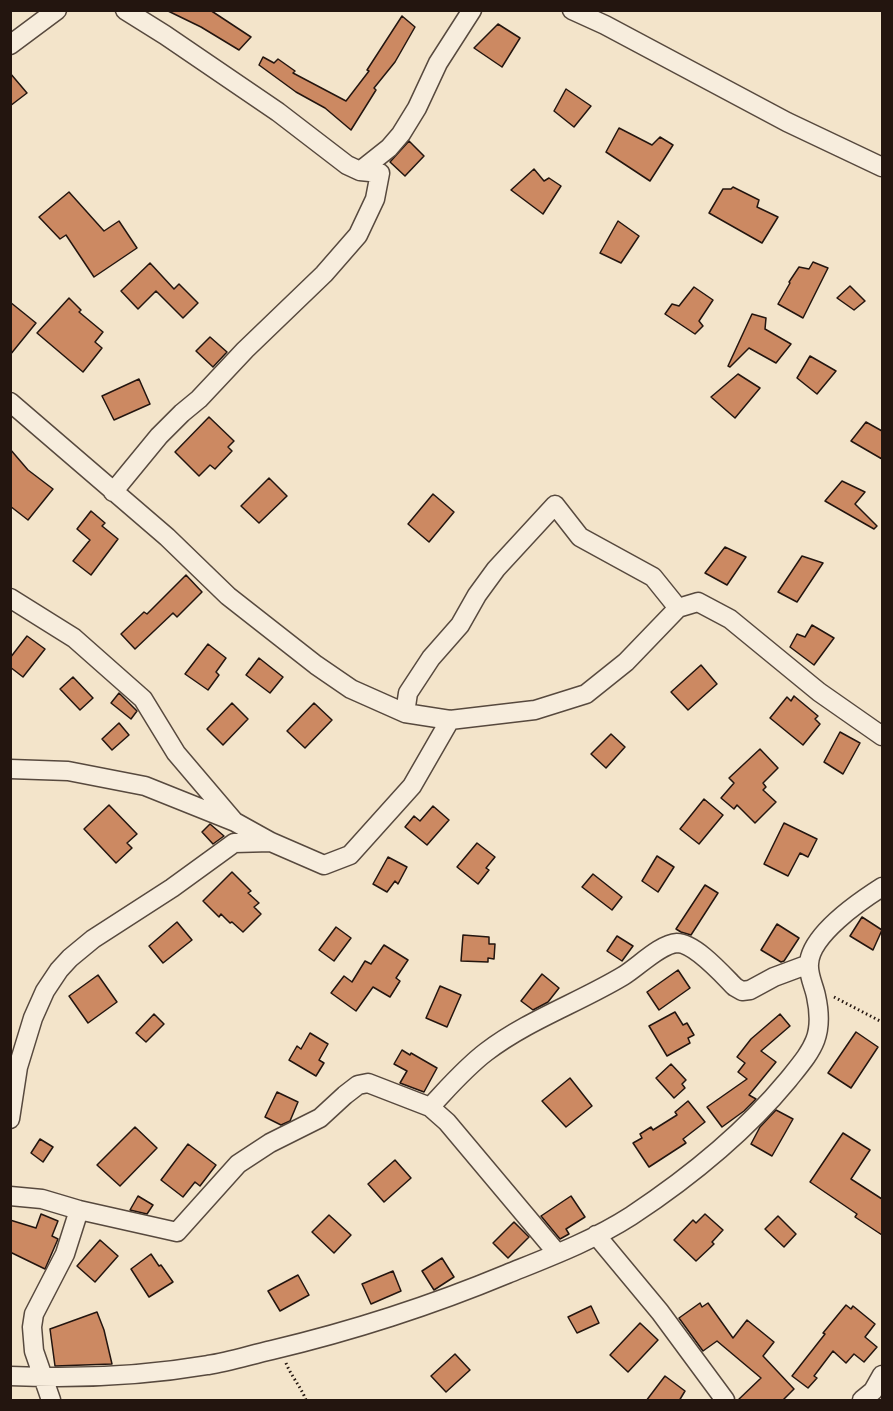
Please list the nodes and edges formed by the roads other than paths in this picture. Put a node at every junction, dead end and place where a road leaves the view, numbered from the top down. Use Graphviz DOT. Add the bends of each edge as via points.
graph roads {
  1 [pos="57,10"];
  2 [pos="125,10"];
  3 [pos="472,10"];
  4 [pos="572,10"];
  5 [pos="10,45"];
  6 [pos="389,148"];
  7 [pos="882,167"];
  8 [pos="360,171"];
  9 [pos="380,173"];
  10 [pos="10,402"];
  11 [pos="113,492"];
  12 [pos="10,598"];
  13 [pos="678,608"];
  14 [pos="405,713"];
  15 [pos="450,720"];
  16 [pos="882,736"];
  17 [pos="10,769"];
  18 [pos="235,822"];
  19 [pos="271,842"];
  20 [pos="882,887"];
  21 [pos="809,964"];
  22 [pos="430,1107"];
  23 [pos="10,1119"];
  24 [pos="10,1196"];
  25 [pos="79,1210"];
  26 [pos="596,1235"];
  27 [pos="557,1253"];
  28 [pos="882,1375"];
  29 [pos="10,1376"];
  30 [pos="43,1378"];
  31 [pos="51,1401"];
  32 [pos="724,1401"];
  33 [pos="862,1401"];
  1 -- 5 [label="street"];
  2 -- 8 [label="street"];
  3 -- 6 [label="street" via="438,63 402,134"];
  4 -- 7 [label="street"];
  6 -- 8 [label="street"];
  6 -- 9 [label="street"];
  8 -- 9 [label="street"];
  9 -- 11 [label="street" via="375,199 358,234 324,274 174,420"];
  10 -- 11 [label="street"];
  11 -- 14 [label="street" via="228,596 316,664 351,689"];
  12 -- 18 [label="street" via="74,638 143,699 176,753"];
  13 -- 14 [label="street" via="653,577 580,537 555,505 496,568 460,625 431,658 408,693"];
  13 -- 15 [label="street" via="626,662 586,694 534,710"];
  13 -- 16 [label="street" via="698,602 730,619 819,692"];
  14 -- 15 [label="street"];
  15 -- 19 [label="street" via="412,786 350,855 324,865"];
  17 -- 18 [label="street" via="68,771 145,786"];
  18 -- 19 [label="street"];
  19 -- 23 [label="street" via="234,843 70,958 45,991 33,1018 18,1067"];
  20 -- 21 [label="street" via="844,913 819,941"];
  21 -- 22 [label="street" via="742,991 690,946 668,945 624,976 536,1020 486,1052"];
  21 -- 26 [label="street" via="820,1021 818,1037 804,1059 773,1097 717,1152 630,1217"];
  22 -- 25 [label="street" via="368,1083 358,1085 320,1118 238,1164 177,1232"];
  22 -- 27 [label="street"];
  24 -- 25 [label="street"];
  25 -- 30 [label="street" via="65,1254 34,1314 34,1351"];
  26 -- 27 [label="street"];
  26 -- 32 [label="street" via="660,1312"];
  27 -- 30 [label="street" via="478,1286 327,1337 208,1365 117,1376"];
  28 -- 33 [label="street"];
  29 -- 30 [label="street"];
  30 -- 31 [label="street"];
}
